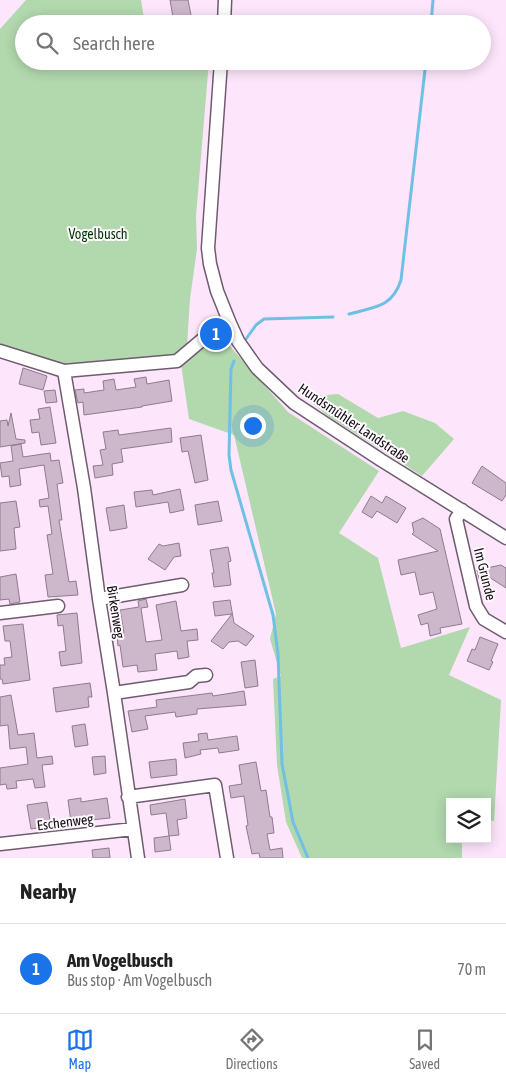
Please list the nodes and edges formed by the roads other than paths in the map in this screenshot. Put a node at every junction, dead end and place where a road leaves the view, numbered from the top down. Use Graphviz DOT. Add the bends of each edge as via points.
graph roads {
  1 [pos="225,0"];
  2 [pos="224,15"];
  3 [pos="220,70"];
  4 [pos="229,321"];
  5 [pos="0,351"];
  6 [pos="64,372"];
  7 [pos="462,510"];
  8 [pos="506,538"];
  9 [pos="182,585"];
  10 [pos="98,600"];
  11 [pos="58,606"];
  12 [pos="0,613"];
  13 [pos="506,632"];
  14 [pos="206,674"];
  15 [pos="114,694"];
  16 [pos="128,797"];
  17 [pos="133,829"];
  18 [pos="0,844"];
  19 [pos="138,858"];
  20 [pos="227,858"];
  1 -- 2 [label="street"];
  3 -- 4 [label="street, Hundsmühler Landstraße" via="207,237 210,264"];
  4 -- 6 [label="street" via="177,361"];
  4 -- 7 [label="street, Hundsmühler Landstraße" via="238,341 257,368 294,403"];
  5 -- 6 [label="street"];
  6 -- 10 [label="street, Birkenweg" via="84,488"];
  7 -- 8 [label="street, Hundsmühler Landstraße"];
  7 -- 13 [label="street, Im Grunde" via="456,519 476,606 484,619"];
  9 -- 10 [label="street"];
  10 -- 15 [label="street, Birkenweg"];
  11 -- 12 [label="street"];
  14 -- 15 [label="street" via="189,682"];
  15 -- 16 [label="street, Birkenweg"];
  16 -- 17 [label="street, Birkenweg"];
  16 -- 20 [label="street" via="216,785"];
  17 -- 18 [label="street, Eschenweg"];
  17 -- 19 [label="street, Birkenweg"];
}
